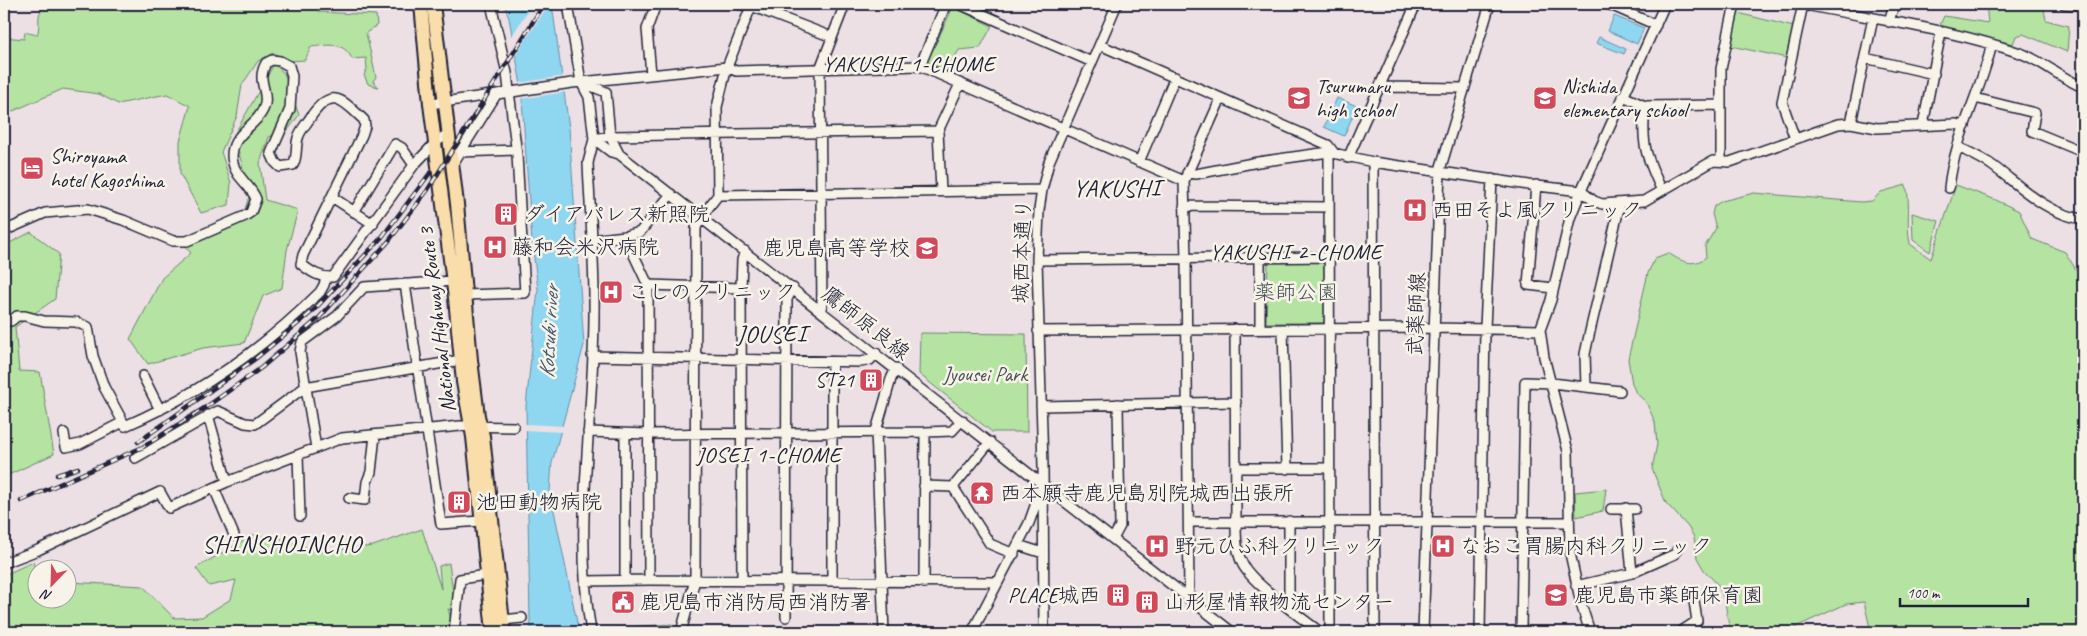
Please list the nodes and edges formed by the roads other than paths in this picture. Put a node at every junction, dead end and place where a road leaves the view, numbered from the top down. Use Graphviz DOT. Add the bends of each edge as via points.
graph roads {
  1 [pos="421,4"];
  2 [pos="433,4"];
  3 [pos="492,4"];
  4 [pos="568,4"];
  5 [pos="656,4"];
  6 [pos="739,4"];
  7 [pos="845,4"];
  8 [pos="946,4"];
  9 [pos="959,4"];
  10 [pos="1117,4"];
  11 [pos="1416,4"];
  12 [pos="1490,4"];
  13 [pos="1608,4"];
  14 [pos="1665,4"];
  15 [pos="1735,4"];
  16 [pos="1802,4"];
  17 [pos="1894,4"];
  18 [pos="2064,4"];
  19 [pos="751,5"];
  20 [pos="2083,5"];
  21 [pos="1873,18"];
  22 [pos="1889,22"];
  23 [pos="1656,26"];
  24 [pos="1941,32"];
  25 [pos="832,37"];
  26 [pos="1992,44"];
  27 [pos="1100,45"];
  28 [pos="1865,58"];
  29 [pos="1092,62"];
  30 [pos="920,66"];
  31 [pos="727,67"];
  32 [pos="820,69"];
  33 [pos="651,74"];
  34 [pos="1934,74"];
  35 [pos="1175,77"];
  36 [pos="617,78"];
  37 [pos="576,82"];
  38 [pos="960,84"];
  39 [pos="2083,86"];
  40 [pos="1380,87"];
  41 [pos="1465,88"];
  42 [pos="511,92"];
  43 [pos="606,92"];
  44 [pos="496,95"];
  45 [pos="1623,96"];
  46 [pos="1221,98"];
  47 [pos="1975,98"];
  48 [pos="444,102"];
  49 [pos="430,104"];
  50 [pos="1645,106"];
  51 [pos="1721,106"];
  52 [pos="1851,124"];
  53 [pos="1923,125"];
  54 [pos="1965,126"];
  55 [pos="1062,129"];
  56 [pos="938,131"];
  57 [pos="820,132"];
  58 [pos="449,134"];
  59 [pos="717,134"];
  60 [pos="610,136"];
  61 [pos="594,139"];
  62 [pos="1795,139"];
  63 [pos="436,142"];
  64 [pos="1958,147"];
  65 [pos="516,150"];
  66 [pos="460,152"];
  67 [pos="2083,152"];
  68 [pos="1331,153"];
  69 [pos="619,154"];
  70 [pos="1348,158"];
  71 [pos="1720,161"];
  72 [pos="1139,162"];
  73 [pos="1373,162"];
  74 [pos="414,165"];
  75 [pos="452,165"];
  76 [pos="1440,170"];
  77 [pos="1186,177"];
  78 [pos="1492,179"];
  79 [pos="1536,186"];
  80 [pos="1949,188"];
  81 [pos="1042,190"];
  82 [pos="1581,190"];
  83 [pos="1662,191"];
  84 [pos="942,192"];
  85 [pos="820,193"];
  86 [pos="671,194"];
  87 [pos="718,195"];
  88 [pos="332,197"];
  89 [pos="1620,204"];
  90 [pos="1184,206"];
  91 [pos="1329,207"];
  92 [pos="354,212"];
  93 [pos="700,217"];
  94 [pos="2083,219"];
  95 [pos="373,224"];
  96 [pos="4,230"];
  97 [pos="625,236"];
  98 [pos="591,240"];
  99 [pos="746,251"];
  100 [pos="1330,257"];
  101 [pos="1260,258"];
  102 [pos="1186,259"];
  103 [pos="1037,260"];
  104 [pos="326,278"];
  105 [pos="453,280"];
  106 [pos="405,284"];
  107 [pos="648,286"];
  108 [pos="695,287"];
  109 [pos="741,288"];
  110 [pos="793,288"];
  111 [pos="1553,288"];
  112 [pos="465,295"];
  113 [pos="822,311"];
  114 [pos="11,321"];
  115 [pos="1329,328"];
  116 [pos="1374,328"];
  117 [pos="1433,328"];
  118 [pos="1485,328"];
  119 [pos="1186,329"];
  120 [pos="1235,329"];
  121 [pos="1260,329"];
  122 [pos="1283,329"];
  123 [pos="1540,330"];
  124 [pos="1038,331"];
  125 [pos="876,353"];
  126 [pos="592,356"];
  127 [pos="648,358"];
  128 [pos="696,359"];
  129 [pos="741,359"];
  130 [pos="461,360"];
  131 [pos="787,360"];
  132 [pos="832,362"];
  133 [pos="417,367"];
  134 [pos="896,368"];
  135 [pos="143,376"];
  136 [pos="1552,383"];
  137 [pos="305,387"];
  138 [pos="1586,387"];
  139 [pos="1620,391"];
  140 [pos="1236,402"];
  141 [pos="1118,404"];
  142 [pos="1187,404"];
  143 [pos="1041,406"];
  144 [pos="160,410"];
  145 [pos="208,415"];
  146 [pos="962,420"];
  147 [pos="123,422"];
  148 [pos="475,426"];
  149 [pos="514,427"];
  150 [pos="426,430"];
  151 [pos="876,431"];
  152 [pos="588,432"];
  153 [pos="832,432"];
  154 [pos="925,432"];
  155 [pos="64,433"];
  156 [pos="741,433"];
  157 [pos="787,433"];
  158 [pos="625,434"];
  159 [pos="648,434"];
  160 [pos="696,434"];
  161 [pos="375,435"];
  162 [pos="990,442"];
  163 [pos="316,448"];
  164 [pos="298,454"];
  165 [pos="135,458"];
  166 [pos="1236,468"];
  167 [pos="1329,468"];
  168 [pos="1287,469"];
  169 [pos="227,482"];
  170 [pos="1043,484"];
  171 [pos="924,486"];
  172 [pos="953,487"];
  173 [pos="214,488"];
  174 [pos="349,498"];
  175 [pos="1611,509"];
  176 [pos="300,516"];
  177 [pos="480,521"];
  178 [pos="1236,521"];
  179 [pos="1427,521"];
  180 [pos="1190,522"];
  181 [pos="1289,522"];
  182 [pos="1329,522"];
  183 [pos="1374,522"];
  184 [pos="1482,522"];
  185 [pos="1523,522"];
  186 [pos="1569,522"];
  187 [pos="234,535"];
  188 [pos="1113,539"];
  189 [pos="1018,545"];
  190 [pos="1677,550"];
  191 [pos="1043,553"];
  192 [pos="1014,554"];
  193 [pos="4,563"];
  194 [pos="1632,573"];
  195 [pos="486,575"];
  196 [pos="625,580"];
  197 [pos="649,580"];
  198 [pos="695,580"];
  199 [pos="586,581"];
  200 [pos="742,581"];
  201 [pos="787,582"];
  202 [pos="832,582"];
  203 [pos="883,582"];
  204 [pos="998,582"];
  205 [pos="924,583"];
  206 [pos="1576,586"];
  207 [pos="1189,599"];
  208 [pos="1694,601"];
  209 [pos="1289,607"];
  210 [pos="786,616"];
  211 [pos="522,618"];
  212 [pos="503,626"];
  213 [pos="454,632"];
  214 [pos="493,632"];
  215 [pos="591,632"];
  216 [pos="682,632"];
  217 [pos="884,632"];
  218 [pos="972,632"];
  219 [pos="1044,632"];
  220 [pos="1232,632"];
  221 [pos="1320,632"];
  222 [pos="1330,632"];
  223 [pos="1375,632"];
  224 [pos="1422,632"];
  225 [pos="1480,632"];
  226 [pos="1522,632"];
  227 [pos="1590,632"];
  228 [pos="1680,632"];
  1 -- 49 [label="highway, National Highway Route 3"];
  2 -- 48 [label="highway, National Highway Route 3"];
  3 -- 42 [label="street"];
  4 -- 37 [label="street"];
  5 -- 33 [label="street" via="647,29"];
  6 -- 19 [label="street"];
  7 -- 25 [label="street"];
  8 -- 30 [label="street"];
  9 -- 29 [label="street"];
  10 -- 27 [label="street, 城西本通り"];
  11 -- 40 [label="street"];
  12 -- 41 [label="street, 武薬師線"];
  13 -- 23 [label="street"];
  14 -- 23 [label="street"];
  15 -- 51 [label="street" via="1721,69"];
  16 -- 21 [label="street"];
  16 -- 62 [label="street" via="1782,102"];
  17 -- 22 [label="street"];
  18 -- 20 [label="street"];
  19 -- 25 [label="street"];
  19 -- 31 [label="street"];
  21 -- 22 [label="street"];
  21 -- 28 [label="street"];
  22 -- 24 [label="street"];
  23 -- 45 [label="street"];
  24 -- 26 [label="street"];
  24 -- 34 [label="street"];
  25 -- 32 [label="street"];
  26 -- 39 [label="street" via="2040,62 2065,79"];
  26 -- 47 [label="street" via="1986,72"];
  27 -- 29 [label="street, 城西本通り"];
  27 -- 35 [label="street"];
  28 -- 34 [label="street"];
  28 -- 52 [label="street"];
  29 -- 55 [label="street, 城西本通り"];
  30 -- 32 [label="street"];
  30 -- 38 [label="street"];
  31 -- 32 [label="street" via="736,72"];
  31 -- 33 [label="street"];
  31 -- 59 [label="street" via="717,107"];
  32 -- 57 [label="street"];
  33 -- 36 [label="street"];
  34 -- 53 [label="street"];
  35 -- 46 [label="street"];
  35 -- 72 [label="street"];
  36 -- 37 [label="street"];
  36 -- 43 [label="street"];
  37 -- 42 [label="street"];
  37 -- 43 [label="street"];
  37 -- 61 [label="street" via="589,97"];
  38 -- 55 [label="street"];
  38 -- 56 [label="street"];
  40 -- 41 [label="street"];
  40 -- 70 [label="street"];
  41 -- 76 [label="street, 武薬師線"];
  42 -- 44 [label="street"];
  42 -- 65 [label="street"];
  43 -- 60 [label="street, 鷹師原良線"];
  44 -- 48 [label="street"];
  44 -- 66 [label="street"];
  45 -- 50 [label="street"];
  45 -- 82 [label="street"];
  46 -- 68 [label="street" via="1328,145"];
  46 -- 77 [label="street"];
  47 -- 54 [label="street"];
  47 -- 67 [label="street" via="2035,113 2032,131"];
  48 -- 49 [label="street"];
  48 -- 58 [label="highway, National Highway Route 3"];
  49 -- 63 [label="highway, National Highway Route 3"];
  50 -- 51 [label="street"];
  50 -- 83 [label="street" via="1646,156"];
  51 -- 71 [label="street"];
  52 -- 53 [label="street" via="1877,128"];
  52 -- 62 [label="street" via="1838,124"];
  53 -- 54 [label="street"];
  54 -- 64 [label="street"];
  55 -- 72 [label="street"];
  55 -- 81 [label="street, 城西本通り"];
  56 -- 57 [label="street"];
  56 -- 84 [label="street"];
  57 -- 59 [label="street"];
  57 -- 85 [label="street"];
  58 -- 63 [label="street"];
  58 -- 75 [label="highway, National Highway Route 3"];
  59 -- 60 [label="street"];
  59 -- 87 [label="street"];
  60 -- 61 [label="street"];
  60 -- 69 [label="street, 鷹師原良線"];
  61 -- 69 [label="street, 鷹師原良線"];
  61 -- 98 [label="street" via="588,163"];
  62 -- 71 [label="street" via="1730,162"];
  63 -- 74 [label="street"];
  63 -- 105 [label="highway, National Highway Route 3"];
  64 -- 80 [label="street"];
  64 -- 94 [label="street" via="1990,164 2047,206"];
  65 -- 66 [label="street"];
  65 -- 112 [label="street" via="525,294"];
  66 -- 75 [label="street"];
  68 -- 70 [label="street"];
  68 -- 77 [label="street" via="1258,162"];
  68 -- 91 [label="street"];
  69 -- 86 [label="street, 鷹師原良線"];
  70 -- 73 [label="street"];
  71 -- 83 [label="street" via="1713,161"];
  72 -- 77 [label="street"];
  73 -- 76 [label="street"];
  73 -- 116 [label="street"];
  74 -- 92 [label="street" via="402,148 395,144"];
  74 -- 95 [label="street"];
  75 -- 112 [label="highway, National Highway Route 3"];
  76 -- 78 [label="street"];
  76 -- 117 [label="street, 武薬師線"];
  77 -- 90 [label="street"];
  78 -- 79 [label="street"];
  78 -- 118 [label="street"];
  79 -- 82 [label="street"];
  79 -- 111 [label="street" via="1528,285"];
  81 -- 84 [label="street"];
  81 -- 103 [label="street, 城西本通り"];
  82 -- 89 [label="street" via="1602,204"];
  82 -- 111 [label="street" via="1570,218"];
  83 -- 89 [label="street" via="1644,201"];
  84 -- 85 [label="street"];
  85 -- 87 [label="street"];
  85 -- 113 [label="street"];
  86 -- 93 [label="street, 鷹師原良線"];
  86 -- 97 [label="street" via="640,232"];
  87 -- 93 [label="street"];
  88 -- 92 [label="street"];
  88 -- 96 [label="street" via="362,135 364,120 346,104 332,98 323,101 298,138 297,158 293,165 280,167 271,153 288,115 292,76 289,66 272,60 266,63 260,77 265,102 262,112 234,146 233,165 256,199 251,212 245,216 187,241 173,241 88,209 45,213"];
  88 -- 104 [label="street" via="301,264 313,274"];
  89 -- 138 [label="street" via="1585,354"];
  90 -- 91 [label="street"];
  90 -- 102 [label="street"];
  91 -- 100 [label="street"];
  92 -- 95 [label="street"];
  93 -- 99 [label="street, 鷹師原良線"];
  93 -- 108 [label="street" via="696,228"];
  95 -- 104 [label="street" via="333,277"];
  97 -- 98 [label="street"];
  97 -- 107 [label="street"];
  98 -- 126 [label="street"];
  99 -- 109 [label="street" via="742,260"];
  99 -- 110 [label="street, 鷹師原良線"];
  100 -- 101 [label="street"];
  100 -- 115 [label="street"];
  101 -- 102 [label="street"];
  101 -- 121 [label="street"];
  102 -- 103 [label="street"];
  102 -- 119 [label="street"];
  103 -- 124 [label="street, 城西本通り"];
  104 -- 144 [label="street" via="320,292 266,340"];
  105 -- 106 [label="street"];
  105 -- 130 [label="highway, National Highway Route 3"];
  106 -- 133 [label="street"];
  106 -- 137 [label="street" via="364,288 337,316 302,342 300,352"];
  107 -- 108 [label="street"];
  107 -- 127 [label="street"];
  108 -- 109 [label="street"];
  108 -- 128 [label="street"];
  109 -- 129 [label="street"];
  110 -- 113 [label="street, 鷹師原良線"];
  110 -- 131 [label="street" via="787,299"];
  111 -- 123 [label="street"];
  112 -- 148 [label="highway, National Highway Route 3"];
  113 -- 125 [label="street, 鷹師原良線"];
  114 -- 147 [label="street" via="17,316 25,316 88,326 93,356 104,387"];
  115 -- 116 [label="street"];
  115 -- 122 [label="street"];
  115 -- 167 [label="street"];
  116 -- 117 [label="street"];
  116 -- 183 [label="street"];
  117 -- 118 [label="street"];
  117 -- 179 [label="street, 武薬師線"];
  118 -- 123 [label="street"];
  118 -- 184 [label="street"];
  119 -- 120 [label="street"];
  119 -- 124 [label="street"];
  119 -- 142 [label="street"];
  120 -- 121 [label="street"];
  120 -- 140 [label="street"];
  121 -- 122 [label="street"];
  122 -- 168 [label="street"];
  123 -- 136 [label="street"];
  124 -- 143 [label="street, 城西本通り"];
  125 -- 132 [label="street" via="870,360 862,362"];
  125 -- 134 [label="street, 鷹師原良線"];
  126 -- 127 [label="street"];
  126 -- 152 [label="street"];
  127 -- 128 [label="street"];
  127 -- 159 [label="street"];
  128 -- 129 [label="street"];
  128 -- 160 [label="street"];
  129 -- 131 [label="street"];
  129 -- 156 [label="street"];
  130 -- 133 [label="street"];
  130 -- 148 [label="highway, National Highway Route 3"];
  131 -- 132 [label="street"];
  131 -- 157 [label="street"];
  132 -- 153 [label="street"];
  133 -- 137 [label="street"];
  133 -- 150 [label="street"];
  134 -- 146 [label="street, 鷹師原良線"];
  134 -- 151 [label="street"];
  135 -- 144 [label="street"];
  136 -- 138 [label="street"];
  136 -- 185 [label="street" via="1525,382"];
  136 -- 186 [label="street" via="1568,451"];
  137 -- 145 [label="street" via="255,424 218,411"];
  137 -- 163 [label="street"];
  138 -- 139 [label="street"];
  140 -- 142 [label="street"];
  140 -- 166 [label="street"];
  141 -- 142 [label="street"];
  141 -- 143 [label="street"];
  141 -- 188 [label="street" via="1120,526"];
  142 -- 180 [label="street"];
  143 -- 170 [label="street, 城西本通り"];
  144 -- 147 [label="street" via="125,426"];
  145 -- 165 [label="street"];
  145 -- 169 [label="street"];
  146 -- 154 [label="street" via="952,430"];
  146 -- 162 [label="street, 鷹師原良線"];
  147 -- 155 [label="street" via="71,447 66,447"];
  148 -- 149 [label="street"];
  148 -- 150 [label="street"];
  148 -- 177 [label="highway, National Highway Route 3"];
  148 -- 212 [label="highway, National Highway Route 3"];
  150 -- 161 [label="street"];
  150 -- 177 [label="street" via="441,524"];
  151 -- 153 [label="street"];
  151 -- 154 [label="street"];
  151 -- 203 [label="street"];
  152 -- 158 [label="street"];
  152 -- 199 [label="street" via="584,487"];
  153 -- 157 [label="street"];
  153 -- 202 [label="street"];
  154 -- 171 [label="street"];
  156 -- 157 [label="street"];
  156 -- 160 [label="street"];
  156 -- 200 [label="street"];
  157 -- 201 [label="street"];
  158 -- 159 [label="street"];
  158 -- 196 [label="street"];
  159 -- 160 [label="street"];
  159 -- 197 [label="street"];
  160 -- 198 [label="street"];
  161 -- 163 [label="street" via="342,438"];
  161 -- 174 [label="street" via="365,500"];
  162 -- 170 [label="street, 鷹師原良線"];
  162 -- 172 [label="street"];
  163 -- 164 [label="street"];
  164 -- 169 [label="street"];
  164 -- 176 [label="street"];
  166 -- 168 [label="street"];
  166 -- 178 [label="street"];
  167 -- 168 [label="street"];
  167 -- 182 [label="street"];
  169 -- 173 [label="street"];
  170 -- 188 [label="street, 鷹師原良線"];
  170 -- 189 [label="street"];
  170 -- 191 [label="street, 城西本通り"];
  171 -- 172 [label="street"];
  171 -- 205 [label="street"];
  172 -- 192 [label="street" via="990,544"];
  173 -- 187 [label="street"];
  173 -- 193 [label="street" via="169,508 160,492"];
  175 -- 194 [label="street" via="1630,508"];
  177 -- 195 [label="highway, National Highway Route 3"];
  178 -- 180 [label="street"];
  178 -- 181 [label="street"];
  178 -- 209 [label="street" via="1238,552 1247,571"];
  179 -- 183 [label="street"];
  179 -- 184 [label="street"];
  179 -- 224 [label="street, 武薬師線"];
  180 -- 207 [label="street"];
  181 -- 182 [label="street"];
  181 -- 209 [label="street"];
  182 -- 183 [label="street"];
  182 -- 222 [label="street"];
  183 -- 223 [label="street"];
  184 -- 185 [label="street"];
  184 -- 225 [label="street"];
  185 -- 186 [label="street"];
  185 -- 226 [label="street"];
  186 -- 206 [label="street"];
  188 -- 207 [label="street, 鷹師原良線"];
  189 -- 191 [label="street"];
  189 -- 192 [label="street"];
  190 -- 194 [label="street" via="1675,554"];
  191 -- 219 [label="street, 城西本通り"];
  192 -- 204 [label="street"];
  194 -- 206 [label="street"];
  195 -- 213 [label="street" via="460,579"];
  195 -- 214 [label="highway, National Highway Route 3"];
  196 -- 197 [label="street"];
  196 -- 199 [label="street"];
  197 -- 198 [label="street"];
  198 -- 200 [label="street"];
  198 -- 216 [label="street"];
  199 -- 215 [label="street"];
  200 -- 201 [label="street"];
  201 -- 202 [label="street"];
  201 -- 210 [label="street"];
  202 -- 203 [label="street"];
  203 -- 205 [label="street"];
  203 -- 217 [label="street"];
  204 -- 205 [label="street"];
  204 -- 218 [label="street"];
  206 -- 227 [label="street"];
  207 -- 220 [label="street, 鷹師原良線"];
  208 -- 228 [label="street" via="1697,621"];
  209 -- 221 [label="street"];
  211 -- 212 [label="street"];
}
